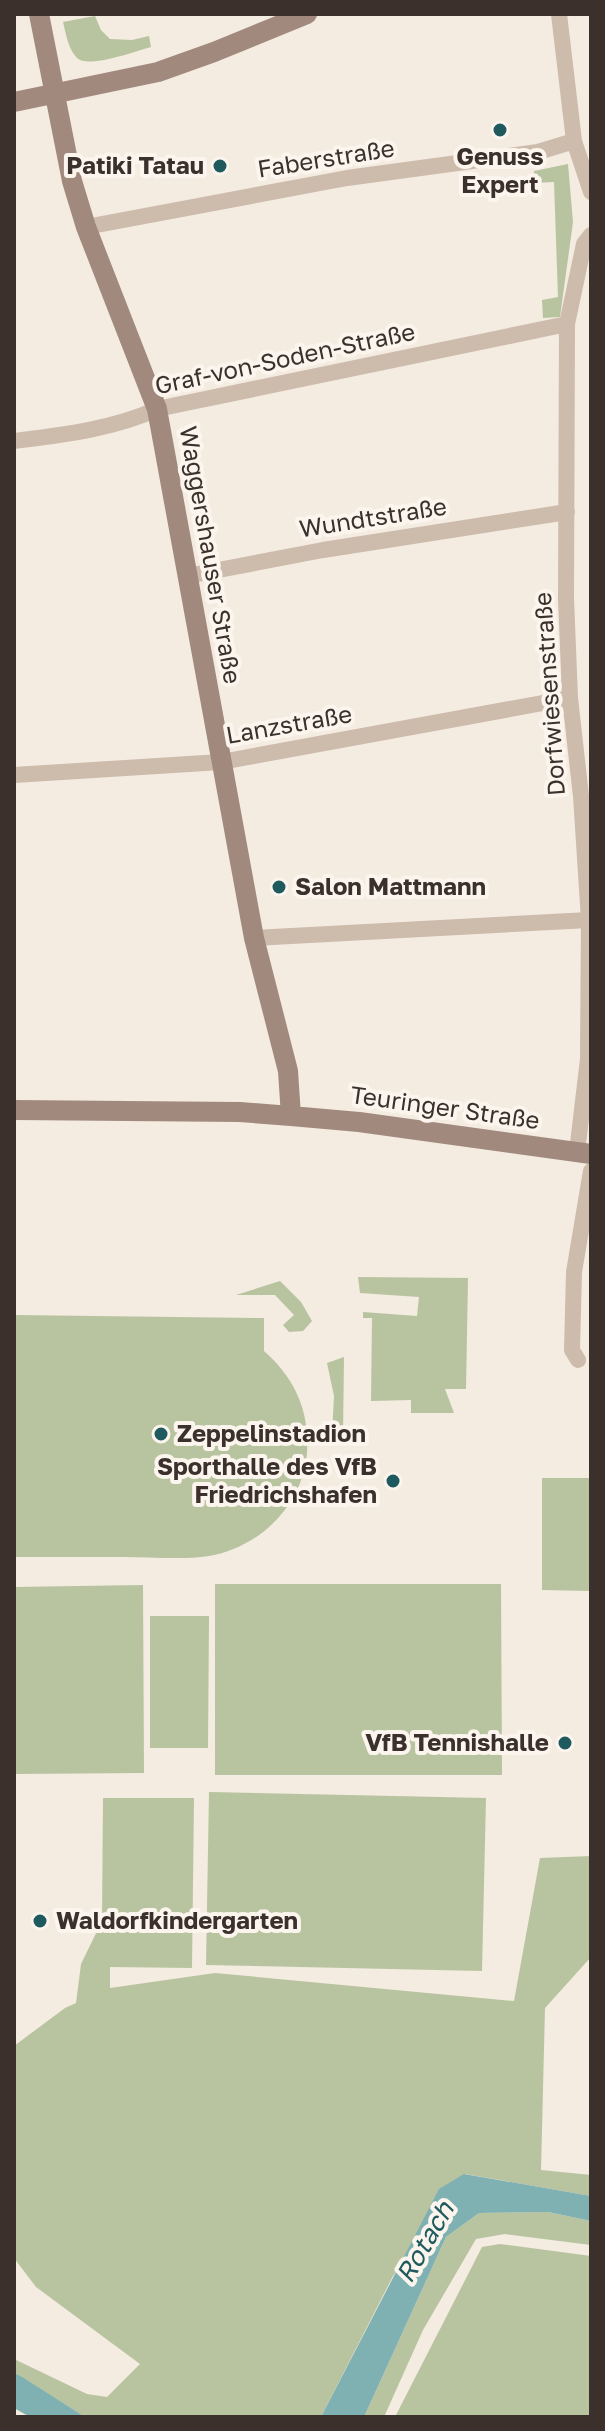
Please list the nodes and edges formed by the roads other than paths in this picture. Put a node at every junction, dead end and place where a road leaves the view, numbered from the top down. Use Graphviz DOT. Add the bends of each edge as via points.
graph roads {
  1 [pos="39,14"];
  2 [pos="307,14"];
  3 [pos="559,14"];
  4 [pos="53,93"];
  5 [pos="14,102"];
  6 [pos="574,141"];
  7 [pos="591,192"];
  8 [pos="86,227"];
  9 [pos="591,235"];
  10 [pos="567,324"];
  11 [pos="157,409"];
  12 [pos="14,441"];
  13 [pos="567,512"];
  14 [pos="187,576"];
  15 [pos="570,698"];
  16 [pos="221,762"];
  17 [pos="14,775"];
  18 [pos="589,920"];
  19 [pos="254,938"];
  20 [pos="14,1110"];
  21 [pos="291,1116"];
  22 [pos="584,1153"];
  23 [pos="591,1171"];
  24 [pos="578,1360"];
  1 -- 4 [label="street, Waggershauser Straße"];
  2 -- 4 [label="street" via="158,72"];
  3 -- 6 [label="street"];
  4 -- 5 [label="street"];
  4 -- 8 [label="street, Waggershauser Straße"];
  6 -- 7 [label="street"];
  6 -- 8 [label="street, Faberstraße" via="538,152 347,178"];
  8 -- 11 [label="street, Waggershauser Straße"];
  9 -- 10 [label="street, Dorfwiesenstraße" via="584,244"];
  10 -- 11 [label="street, Graf-von-Soden-Straße"];
  10 -- 13 [label="street, Dorfwiesenstraße"];
  11 -- 12 [label="street, Graf-von-Soden-Straße" via="88,429"];
  11 -- 14 [label="street, Waggershauser Straße"];
  13 -- 14 [label="street, Wundtstraße"];
  13 -- 15 [label="street, Dorfwiesenstraße"];
  14 -- 16 [label="street, Waggershauser Straße"];
  15 -- 16 [label="street, Lanzstraße"];
  15 -- 18 [label="street, Dorfwiesenstraße"];
  16 -- 17 [label="street, Lanzstraße"];
  16 -- 19 [label="street, Waggershauser Straße"];
  18 -- 19 [label="street"];
  18 -- 22 [label="street, Dorfwiesenstraße"];
  19 -- 21 [label="street, Waggershauser Straße" via="288,1071"];
  20 -- 21 [label="street, Teuringer Straße"];
  21 -- 22 [label="street, Teuringer Straße"];
  23 -- 24 [label="street" via="574,1272 572,1350"];
}
